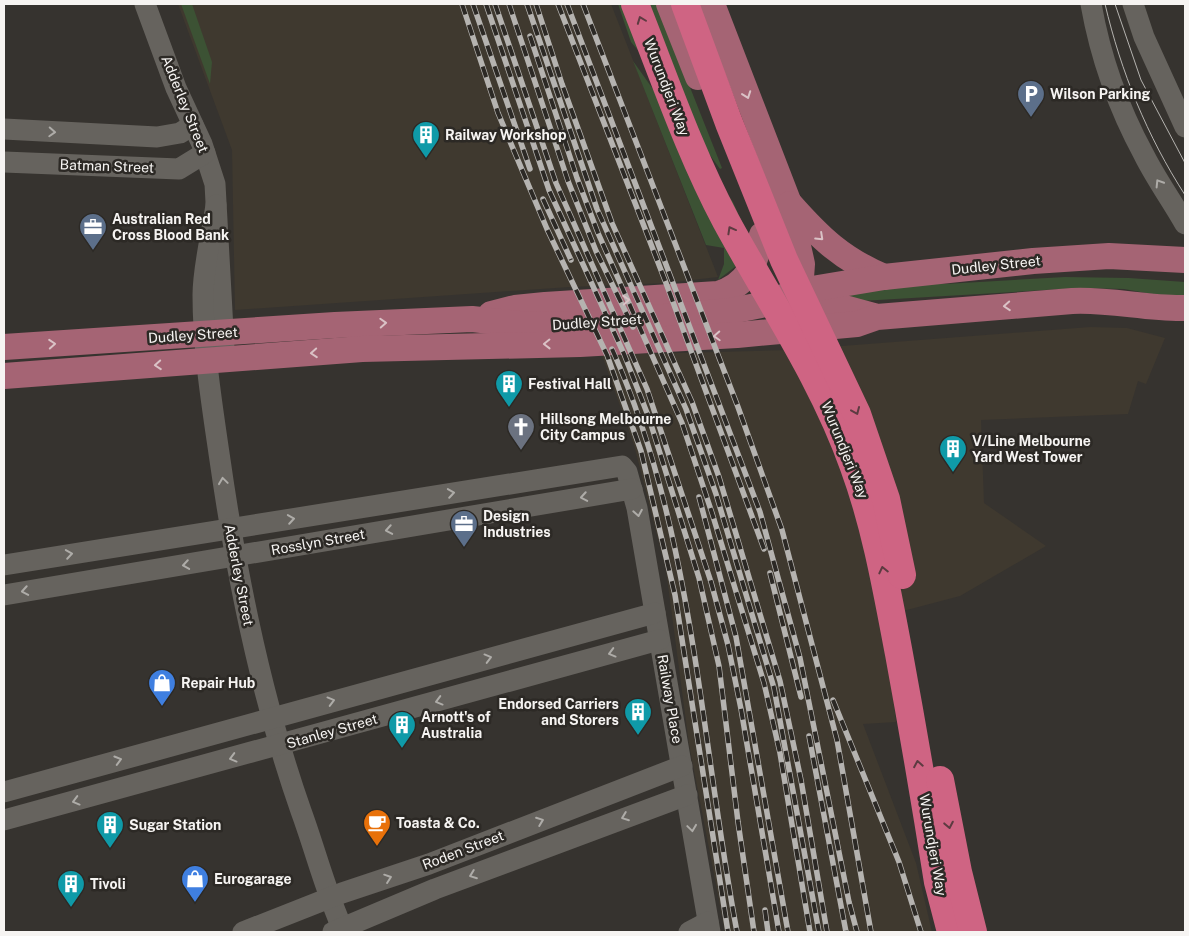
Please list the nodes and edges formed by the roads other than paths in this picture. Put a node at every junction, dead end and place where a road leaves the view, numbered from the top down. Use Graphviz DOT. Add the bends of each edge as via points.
graph roads {
  1 [pos="145,4"];
  2 [pos="635,4"];
  3 [pos="669,4"];
  4 [pos="685,4"];
  5 [pos="712,4"];
  6 [pos="1091,4"];
  7 [pos="1133,4"];
  8 [pos="1184,121"];
  9 [pos="193,125"];
  10 [pos="4,129"];
  11 [pos="205,153"];
  12 [pos="4,162"];
  13 [pos="788,201"];
  14 [pos="1185,224"];
  15 [pos="762,235"];
  16 [pos="1185,260"];
  17 [pos="884,277"];
  18 [pos="800,291"];
  19 [pos="1155,308"];
  20 [pos="1185,308"];
  21 [pos="877,316"];
  22 [pos="1185,318"];
  23 [pos="472,319"];
  24 [pos="214,333"];
  25 [pos="766,333"];
  26 [pos="4,347"];
  27 [pos="216,360"];
  28 [pos="4,376"];
  29 [pos="624,467"];
  30 [pos="632,489"];
  31 [pos="236,528"];
  32 [pos="240,555"];
  33 [pos="4,565"];
  34 [pos="4,595"];
  35 [pos="655,613"];
  36 [pos="660,640"];
  37 [pos="278,715"];
  38 [pos="286,744"];
  39 [pos="682,766"];
  40 [pos="4,792"];
  41 [pos="687,795"];
  42 [pos="4,820"];
  43 [pos="336,896"];
  44 [pos="709,927"];
  45 [pos="346,930"];
  46 [pos="243,932"];
  47 [pos="689,932"];
  48 [pos="951,932"];
  49 [pos="973,932"];
  1 -- 9 [label="street, Adderley Street"];
  48 -- 2 [label="highway, Wurundjeri Way, one-way" via="938,882 884,572 857,474 835,418 725,219 694,155"];
  3 -- 15 [label="main road"];
  4 -- 49 [label="highway, Wurundjeri Way, one-way" via="784,260 858,414 886,499 958,872"];
  5 -- 13 [label="main road, one-way"];
  14 -- 6 [label="street, one-way" via="1156,178 1131,128 1103,54"];
  7 -- 8 [label="street" via="1144,38"];
  10 -- 9 [label="street, one-way" via="157,138 180,133"];
  9 -- 11 [label="street, Adderley Street"];
  11 -- 12 [label="street, Batman Street" via="179,169"];
  11 -- 24 [label="street, Adderley Street" via="215,184 216,205 203,293"];
  13 -- 17 [label="main road, one-way" via="831,247 854,263"];
  13 -- 18 [label="main road" via="801,258"];
  15 -- 18 [label="main road" via="779,268"];
  23 -- 15 [label="main road, one-way" via="515,308 718,294 745,278 754,263"];
  16 -- 17 [label="main road, Dudley Street" via="1109,256 1064,258"];
  17 -- 18 [label="main road, Dudley Street"];
  18 -- 21 [label="main road" via="815,300"];
  18 -- 23 [label="main road, Dudley Street" via="760,306 731,311 587,324 527,325"];
  18 -- 25 [label="main road" via="791,308"];
  19 -- 20 [label="main road, Dudley Street"];
  19 -- 21 [label="main road, Dudley Street, one-way" via="1123,302 1078,301"];
  19 -- 22 [label="main road"];
  21 -- 25 [label="main road, Dudley Street" via="857,324"];
  24 -- 23 [label="main road, Dudley Street, one-way"];
  26 -- 24 [label="main road, Dudley Street, one-way"];
  24 -- 27 [label="street, Adderley Street"];
  25 -- 27 [label="main road, Dudley Street, one-way" via="580,344 362,349"];
  27 -- 28 [label="main road, Dudley Street, one-way"];
  31 -- 27 [label="street, Adderley Street, one-way"];
  29 -- 30 [label="street, Railway Place"];
  31 -- 29 [label="street, Rosslyn Street, one-way" via="618,465"];
  30 -- 32 [label="street, Rosslyn Street, one-way"];
  30 -- 35 [label="street, Railway Place, one-way"];
  31 -- 32 [label="street, Adderley Street"];
  33 -- 31 [label="street, Rosslyn Street, one-way"];
  32 -- 34 [label="street, Rosslyn Street, one-way"];
  32 -- 37 [label="street, Adderley Street"];
  35 -- 36 [label="street, Railway Place"];
  37 -- 35 [label="street, Stanley Street, one-way"];
  36 -- 38 [label="street, Stanley Street, one-way"];
  36 -- 39 [label="street, Railway Place"];
  37 -- 38 [label="street, Adderley Street"];
  40 -- 37 [label="street, Stanley Street, one-way"];
  38 -- 42 [label="street, Stanley Street, one-way"];
  38 -- 43 [label="street, Adderley Street"];
  39 -- 41 [label="street, Railway Place"];
  43 -- 39 [label="street, Roden Street, one-way" via="429,864"];
  41 -- 44 [label="street, Railway Place, one-way"];
  41 -- 45 [label="street, Roden Street, one-way" via="435,889"];
  43 -- 45 [label="street, Adderley Street"];
  43 -- 46 [label="street, Roden Street"];
  44 -- 47 [label="street"];
}
